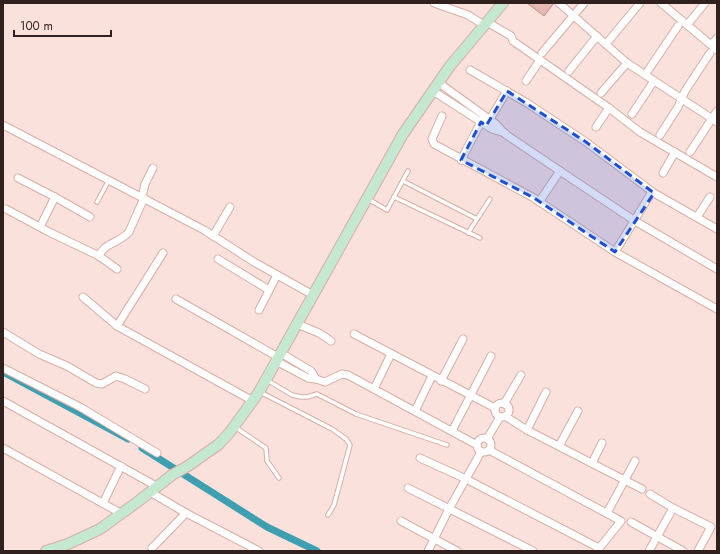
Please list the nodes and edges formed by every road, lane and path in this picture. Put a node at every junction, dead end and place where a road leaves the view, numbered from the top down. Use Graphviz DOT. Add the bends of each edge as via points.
graph roads {
  1 [pos="434,3"];
  2 [pos="501,3"];
  3 [pos="559,3"];
  4 [pos="584,3"];
  5 [pos="640,3"];
  6 [pos="661,3"];
  7 [pos="705,3"];
  8 [pos="573,16"];
  9 [pos="486,24"];
  10 [pos="687,25"];
  11 [pos="678,26"];
  12 [pos="597,36"];
  13 [pos="717,38"];
  14 [pos="606,44"];
  15 [pos="711,45"];
  16 [pos="717,50"];
  17 [pos="710,52"];
  18 [pos="541,57"];
  19 [pos="627,63"];
  20 [pos="470,70"];
  21 [pos="569,71"];
  22 [pos="645,75"];
  23 [pos="526,81"];
  24 [pos="654,81"];
  25 [pos="436,87"];
  26 [pos="508,91"];
  27 [pos="601,93"];
  28 [pos="457,96"];
  29 [pos="682,99"];
  30 [pos="452,103"];
  31 [pos="609,108"];
  32 [pos="717,111"];
  33 [pos="632,114"];
  34 [pos="442,116"];
  35 [pos="485,121"];
  36 [pos="714,121"];
  37 [pos="3,126"];
  38 [pos="596,127"];
  39 [pos="660,135"];
  40 [pos="675,152"];
  41 [pos="690,152"];
  42 [pos="462,160"];
  43 [pos="152,168"];
  44 [pos="560,171"];
  45 [pos="408,172"];
  46 [pos="663,173"];
  47 [pos="18,178"];
  48 [pos="717,178"];
  49 [pos="109,180"];
  50 [pos="403,181"];
  51 [pos="654,193"];
  52 [pos="55,197"];
  53 [pos="394,197"];
  54 [pos="710,197"];
  55 [pos="143,198"];
  56 [pos="367,199"];
  57 [pos="490,200"];
  58 [pos="97,202"];
  59 [pos="540,202"];
  60 [pos="230,207"];
  61 [pos="6,209"];
  62 [pos="90,217"];
  63 [pos="697,218"];
  64 [pos="477,219"];
  65 [pos="635,221"];
  66 [pos="40,227"];
  67 [pos="717,229"];
  68 [pos="468,233"];
  69 [pos="213,236"];
  70 [pos="480,238"];
  71 [pos="615,252"];
  72 [pos="163,253"];
  73 [pos="99,256"];
  74 [pos="218,259"];
  75 [pos="117,269"];
  76 [pos="717,269"];
  77 [pos="277,275"];
  78 [pos="269,290"];
  79 [pos="313,295"];
  80 [pos="84,297"];
  81 [pos="176,299"];
  82 [pos="717,309"];
  83 [pos="258,310"];
  84 [pos="297,324"];
  85 [pos="117,326"];
  86 [pos="3,332"];
  87 [pos="354,334"];
  88 [pos="463,339"];
  89 [pos="331,341"];
  90 [pos="391,354"];
  91 [pos="491,356"];
  92 [pos="278,357"];
  93 [pos="3,368"];
  94 [pos="521,375"];
  95 [pos="432,376"];
  96 [pos="266,379"];
  97 [pos="441,381"];
  98 [pos="145,389"];
  99 [pos="374,389"];
  100 [pos="260,392"];
  101 [pos="546,392"];
  102 [pos="470,395"];
  103 [pos="3,401"];
  104 [pos="253,401"];
  105 [pos="504,404"];
  106 [pos="495,408"];
  107 [pos="415,411"];
  108 [pos="578,411"];
  109 [pos="502,417"];
  110 [pos="235,426"];
  111 [pos="527,430"];
  112 [pos="452,431"];
  113 [pos="487,439"];
  114 [pos="602,442"];
  115 [pos="447,445"];
  116 [pos="477,445"];
  117 [pos="559,446"];
  118 [pos="3,448"];
  119 [pos="485,451"];
  120 [pos="157,453"];
  121 [pos="420,458"];
  122 [pos="634,461"];
  123 [pos="592,463"];
  124 [pos="120,466"];
  125 [pos="280,478"];
  126 [pos="466,479"];
  127 [pos="624,480"];
  128 [pos="408,488"];
  129 [pos="153,489"];
  130 [pos="642,489"];
  131 [pos="650,494"];
  132 [pos="103,503"];
  133 [pos="674,508"];
  134 [pos="449,509"];
  135 [pos="607,513"];
  136 [pos="122,514"];
  137 [pos="186,514"];
  138 [pos="328,514"];
  139 [pos="401,521"];
  140 [pos="631,522"];
  141 [pos="714,529"];
  142 [pos="658,537"];
  143 [pos="434,539"];
  144 [pos="152,548"];
  145 [pos="598,549"];
  146 [pos="46,551"];
  147 [pos="259,551"];
  148 [pos="428,551"];
  149 [pos="457,551"];
  150 [pos="533,551"];
  151 [pos="649,551"];
  152 [pos="683,551"];
  153 [pos="698,551"];
  1 -- 9 [label="street"];
  2 -- 9 [label="street"];
  3 -- 8 [label="street"];
  4 -- 8 [label="street"];
  5 -- 14 [label="street"];
  6 -- 10 [label="street"];
  7 -- 10 [label="street"];
  8 -- 12 [label="street"];
  8 -- 18 [label="street"];
  9 -- 18 [label="street" via="500,29 511,36 513,41"];
  9 -- 25 [label="street" via="450,66"];
  10 -- 15 [label="street"];
  11 -- 22 [label="street"];
  12 -- 14 [label="street"];
  12 -- 21 [label="street"];
  13 -- 15 [label="street"];
  14 -- 19 [label="street"];
  15 -- 16 [label="street"];
  17 -- 29 [label="street"];
  18 -- 23 [label="street"];
  18 -- 31 [label="street"];
  19 -- 22 [label="street"];
  19 -- 27 [label="street"];
  20 -- 26 [label="street"];
  22 -- 24 [label="street"];
  24 -- 29 [label="street"];
  24 -- 33 [label="street"];
  25 -- 28 [label="street"];
  25 -- 30 [label="street"];
  25 -- 56 [label="street" via="403,134"];
  26 -- 35 [label="street"];
  26 -- 51 [label="street" via="586,142"];
  28 -- 30 [label="street"];
  28 -- 35 [label="street"];
  29 -- 36 [label="street"];
  29 -- 39 [label="street"];
  30 -- 35 [label="street"];
  31 -- 38 [label="street"];
  31 -- 40 [label="street" via="640,132"];
  32 -- 36 [label="street"];
  34 -- 42 [label="street" via="432,142"];
  35 -- 42 [label="street"];
  35 -- 44 [label="street" via="492,130 505,134"];
  36 -- 41 [label="street"];
  37 -- 49 [label="street"];
  40 -- 46 [label="street"];
  40 -- 48 [label="street"];
  42 -- 59 [label="street"];
  43 -- 55 [label="street" via="145,184"];
  44 -- 59 [label="street"];
  44 -- 65 [label="street"];
  45 -- 50 [label="lane"];
  47 -- 52 [label="street"];
  49 -- 55 [label="street"];
  49 -- 58 [label="lane"];
  50 -- 53 [label="lane"];
  50 -- 64 [label="lane"];
  51 -- 63 [label="street"];
  51 -- 65 [label="street" via="650,195"];
  52 -- 62 [label="street"];
  52 -- 66 [label="street"];
  53 -- 56 [label="lane" via="387,210"];
  53 -- 68 [label="lane"];
  54 -- 63 [label="street"];
  55 -- 69 [label="street"];
  55 -- 73 [label="street" via="126,236 104,248"];
  56 -- 79 [label="street"];
  57 -- 64 [label="lane"];
  59 -- 71 [label="street"];
  60 -- 69 [label="street"];
  61 -- 66 [label="street"];
  63 -- 67 [label="street"];
  64 -- 68 [label="lane"];
  65 -- 71 [label="street"];
  65 -- 76 [label="street"];
  66 -- 73 [label="street"];
  68 -- 70 [label="lane"];
  69 -- 77 [label="street"];
  71 -- 82 [label="street"];
  72 -- 85 [label="street"];
  73 -- 75 [label="street"];
  74 -- 78 [label="street"];
  77 -- 78 [label="street"];
  77 -- 79 [label="street"];
  78 -- 83 [label="street"];
  79 -- 84 [label="street"];
  80 -- 85 [label="street"];
  81 -- 92 [label="street"];
  84 -- 89 [label="street" via="320,333"];
  84 -- 92 [label="street"];
  85 -- 104 [label="street"];
  86 -- 98 [label="street" via="96,383 102,384 116,376"];
  87 -- 90 [label="street"];
  88 -- 97 [label="street"];
  90 -- 95 [label="street"];
  90 -- 99 [label="street"];
  91 -- 102 [label="street"];
  92 -- 96 [label="street"];
  92 -- 99 [label="street" via="308,378 325,382 345,374"];
  93 -- 120 [label="street" via="80,407"];
  94 -- 105 [label="street"];
  95 -- 97 [label="street"];
  95 -- 107 [label="street"];
  96 -- 100 [label="street"];
  96 -- 115 [label="lane" via="292,394 304,398 319,395 356,414"];
  97 -- 102 [label="street"];
  99 -- 107 [label="street"];
  100 -- 104 [label="street"];
  100 -- 138 [label="lane" via="332,429 349,441 334,505"];
  101 -- 111 [label="street"];
  102 -- 106 [label="street"];
  102 -- 112 [label="street"];
  103 -- 124 [label="street"];
  104 -- 110 [label="street"];
  105 -- 106 [label="street"];
  105 -- 109 [label="street" via="509,411"];
  106 -- 109 [label="street" via="495,413"];
  107 -- 112 [label="street"];
  108 -- 117 [label="street"];
  109 -- 111 [label="street"];
  109 -- 113 [label="street"];
  110 -- 125 [label="lane" via="266,448 266,461"];
  110 -- 129 [label="street" via="219,444"];
  111 -- 117 [label="street"];
  112 -- 116 [label="street"];
  113 -- 116 [label="street" via="480,440"];
  113 -- 119 [label="street" via="491,446"];
  114 -- 123 [label="street"];
  116 -- 119 [label="street"];
  117 -- 123 [label="street"];
  118 -- 132 [label="street"];
  119 -- 126 [label="street"];
  119 -- 135 [label="street"];
  121 -- 126 [label="street"];
  122 -- 127 [label="street"];
  123 -- 127 [label="street"];
  124 -- 129 [label="street"];
  124 -- 132 [label="street"];
  126 -- 134 [label="street"];
  126 -- 145 [label="street"];
  127 -- 130 [label="street"];
  127 -- 135 [label="street"];
  128 -- 134 [label="street"];
  129 -- 136 [label="street"];
  129 -- 137 [label="street"];
  131 -- 133 [label="street"];
  132 -- 136 [label="street"];
  133 -- 141 [label="street"];
  133 -- 142 [label="street"];
  134 -- 143 [label="street"];
  134 -- 150 [label="street"];
  135 -- 145 [label="street" via="621,521"];
  136 -- 146 [label="street" via="68,544"];
  137 -- 144 [label="street"];
  137 -- 147 [label="street"];
  139 -- 143 [label="street"];
  140 -- 142 [label="street"];
  141 -- 153 [label="street"];
  142 -- 151 [label="street"];
  142 -- 152 [label="street"];
  143 -- 148 [label="street"];
  143 -- 149 [label="street"];
}
